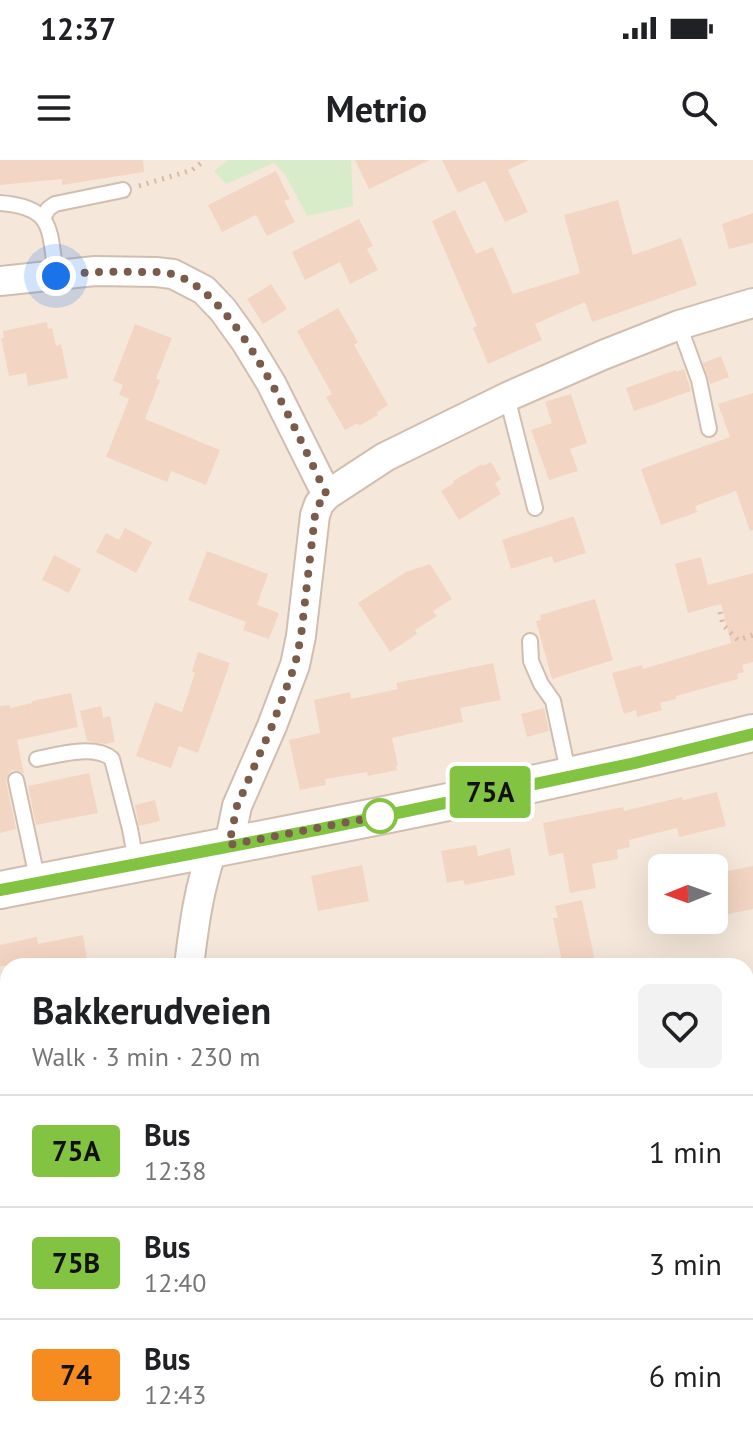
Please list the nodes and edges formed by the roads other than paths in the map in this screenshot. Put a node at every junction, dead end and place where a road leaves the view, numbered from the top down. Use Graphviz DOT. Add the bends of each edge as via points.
graph roads {
  1 [pos="123,190"];
  2 [pos="0,203"];
  3 [pos="43,218"];
  4 [pos="56,276"];
  5 [pos="0,281"];
  6 [pos="753,303"];
  7 [pos="679,325"];
  8 [pos="507,397"];
  9 [pos="709,429"];
  10 [pos="327,495"];
  11 [pos="535,508"];
  12 [pos="530,641"];
  13 [pos="753,733"];
  14 [pos="37,759"];
  15 [pos="569,777"];
  16 [pos="16,780"];
  17 [pos="221,847"];
  18 [pos="136,863"];
  19 [pos="38,882"];
  20 [pos="0,890"];
  21 [pos="190,958"];
  1 -- 3 [label="lane" via="55,204"];
  2 -- 3 [label="lane" via="35,210"];
  3 -- 4 [label="lane"];
  4 -- 5 [label="street"];
  4 -- 10 [label="street" via="156,272 173,274 204,290 265,373"];
  6 -- 7 [label="street"];
  7 -- 8 [label="street"];
  7 -- 9 [label="lane"];
  8 -- 10 [label="street" via="385,457"];
  8 -- 11 [label="lane"];
  10 -- 17 [label="street" via="315,515 295,665"];
  12 -- 15 [label="lane" via="531,661 553,701"];
  13 -- 15 [label="street"];
  14 -- 18 [label="lane" via="76,752 112,759"];
  15 -- 17 [label="street"];
  16 -- 19 [label="lane"];
  17 -- 18 [label="street"];
  17 -- 21 [label="street" via="204,874"];
  18 -- 19 [label="street"];
  19 -- 20 [label="street"];
}
